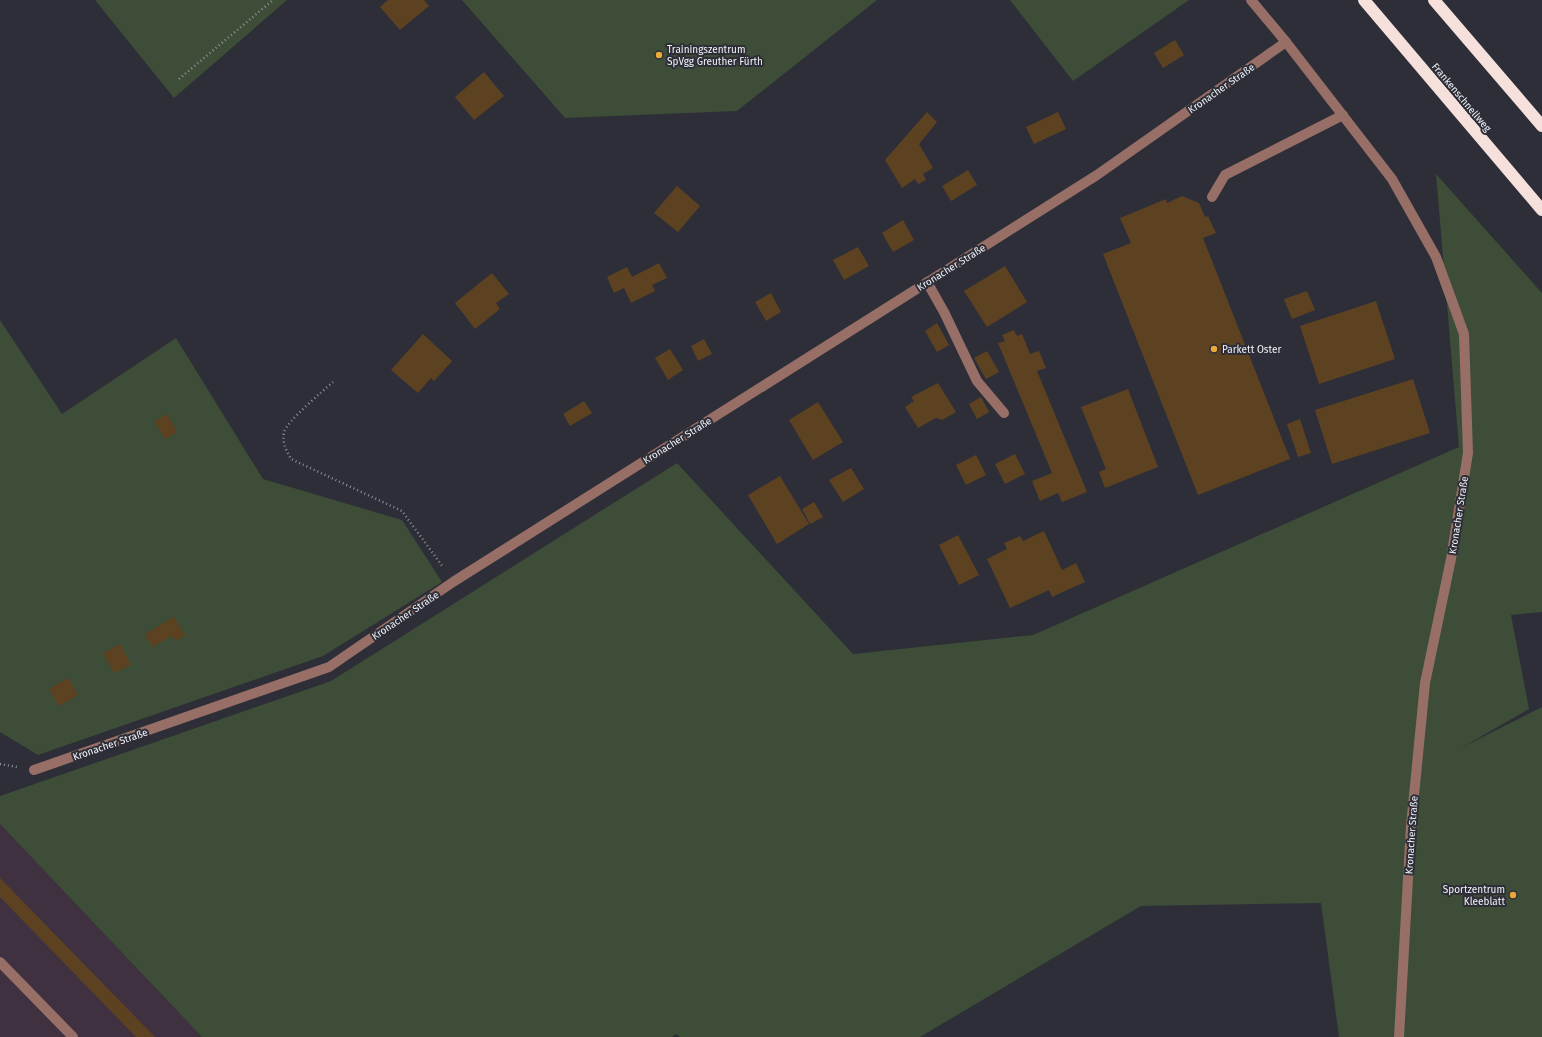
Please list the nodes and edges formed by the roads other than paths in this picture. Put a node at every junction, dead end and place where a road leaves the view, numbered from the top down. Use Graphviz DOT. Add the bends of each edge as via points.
graph roads {
  1 [pos="1251,0"];
  2 [pos="1364,0"];
  3 [pos="1434,0"];
  4 [pos="1286,42"];
  5 [pos="1342,115"];
  6 [pos="1542,126"];
  7 [pos="1212,197"];
  8 [pos="1542,210"];
  9 [pos="927,282"];
  10 [pos="1004,413"];
  11 [pos="34,770"];
  12 [pos="0,962"];
  13 [pos="73,1037"];
  14 [pos="1399,1037"];
  1 -- 4 [label="street, Kronacher Straße"];
  2 -- 8 [label="highway, Frankenschnellweg"];
  3 -- 6 [label="highway"];
  4 -- 5 [label="street, Kronacher Straße"];
  4 -- 9 [label="street, Kronacher Straße" via="1097,175"];
  5 -- 7 [label="street" via="1225,175"];
  5 -- 14 [label="street, Kronacher Straße" via="1392,178 1436,257 1464,334 1468,453 1451,560 1425,683 1410,826"];
  9 -- 10 [label="street" via="978,381"];
  9 -- 11 [label="street, Kronacher Straße" via="453,582 329,667"];
  12 -- 13 [label="street"];
}
